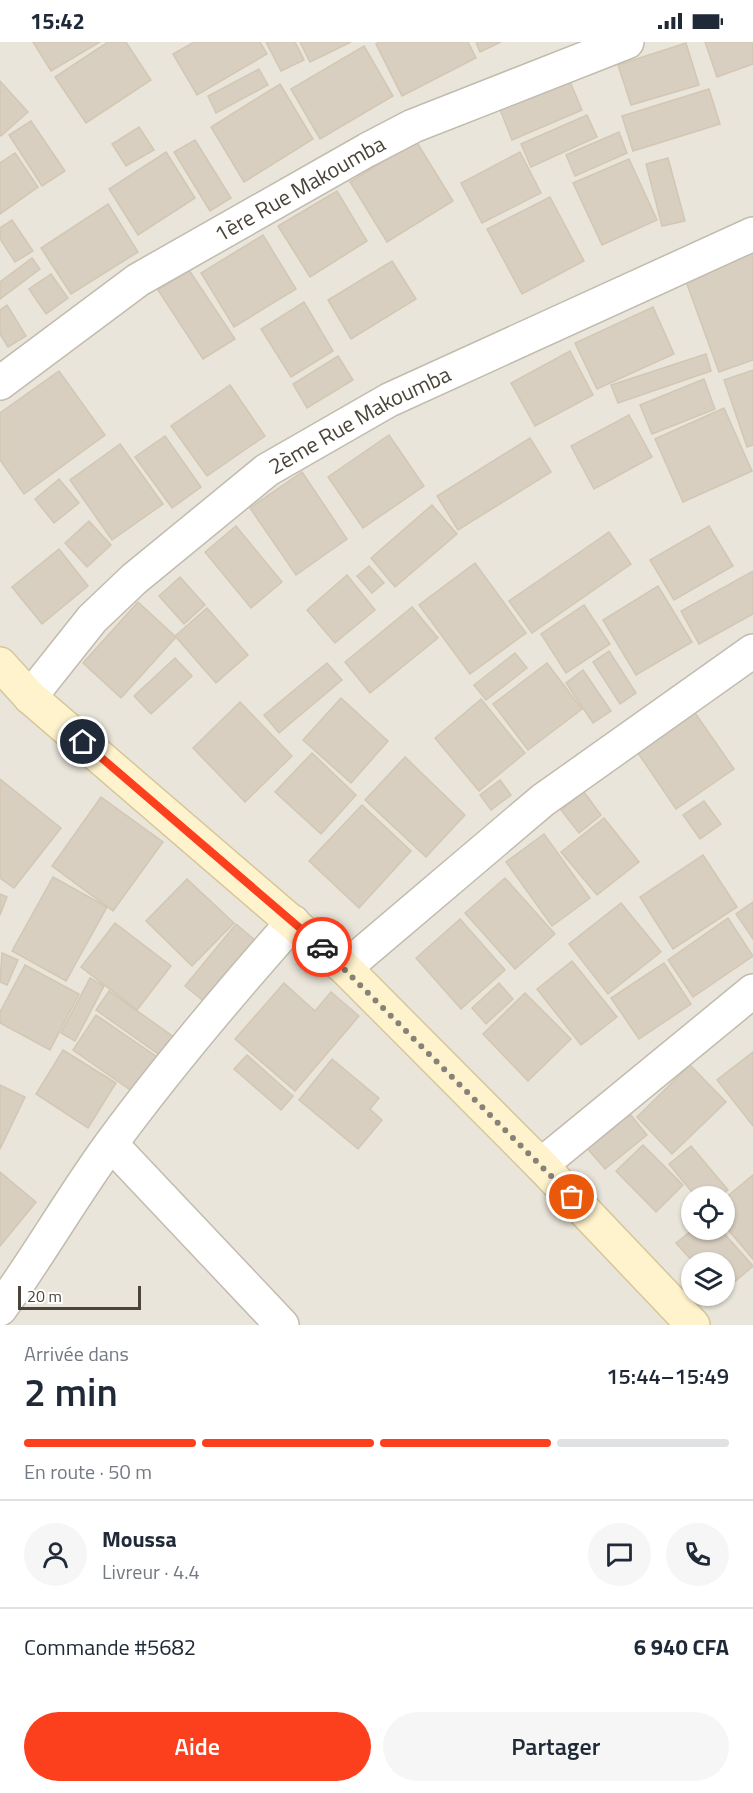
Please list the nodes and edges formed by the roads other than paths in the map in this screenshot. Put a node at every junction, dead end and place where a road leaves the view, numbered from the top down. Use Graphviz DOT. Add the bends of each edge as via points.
graph roads {
  1 [pos="627,42"];
  2 [pos="753,234"];
  3 [pos="0,383"];
  4 [pos="753,651"];
  5 [pos="0,664"];
  6 [pos="30,697"];
  7 [pos="293,922"];
  8 [pos="345,968"];
  9 [pos="753,991"];
  10 [pos="111,1144"];
  11 [pos="541,1165"];
  12 [pos="0,1309"];
  13 [pos="282,1325"];
  14 [pos="693,1325"];
  1 -- 3 [label="street, 1ère Rue Makoumba" via="413,126 367,150 138,280"];
  2 -- 6 [label="street, 2ème Rue Makoumba" via="389,400 267,471 134,579 92,619"];
  4 -- 8 [label="street" via="543,800"];
  5 -- 6 [label="street"];
  6 -- 7 [label="street"];
  7 -- 8 [label="street"];
  7 -- 10 [label="street" via="184,1047"];
  8 -- 11 [label="street"];
  9 -- 11 [label="street"];
  10 -- 12 [label="street"];
  10 -- 13 [label="street"];
  11 -- 14 [label="street"];
}
